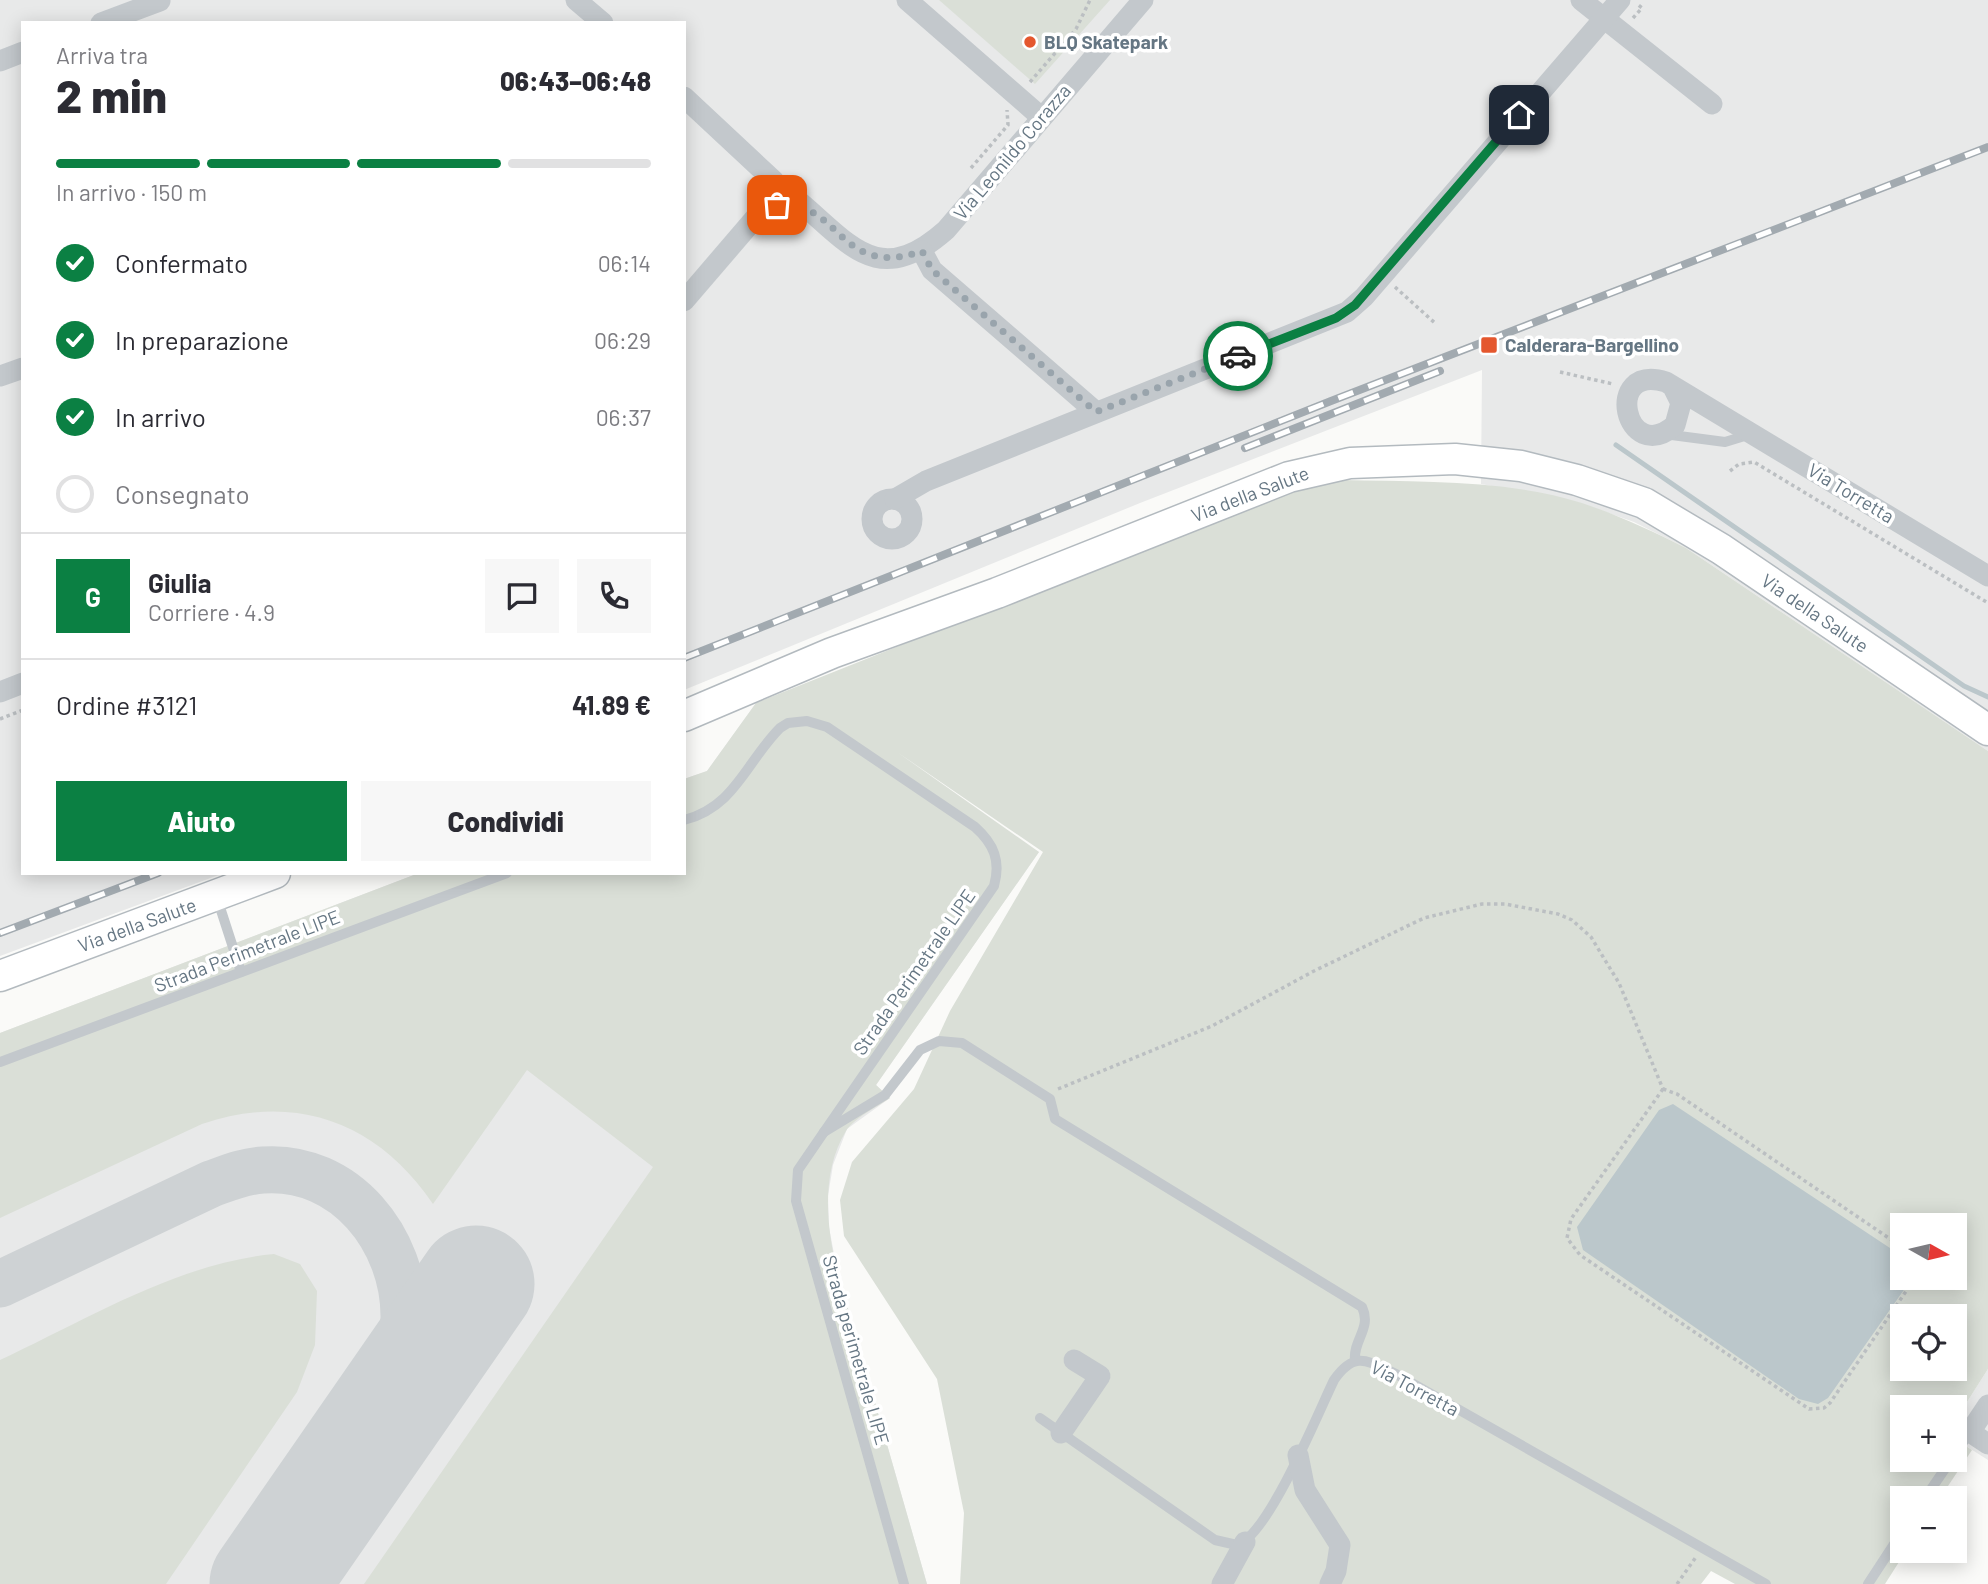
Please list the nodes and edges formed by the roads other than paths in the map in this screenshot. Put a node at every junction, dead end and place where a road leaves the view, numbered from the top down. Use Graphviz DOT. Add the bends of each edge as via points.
graph roads {
  1 [pos="576,0"];
  2 [pos="907,0"];
  3 [pos="1143,0"];
  4 [pos="1581,0"];
  5 [pos="1619,0"];
  6 [pos="160,1"];
  7 [pos="1603,17"];
  8 [pos="106,21"];
  9 [pos="599,21"];
  10 [pos="21,53"];
  11 [pos="0,61"];
  12 [pos="686,99"];
  13 [pos="1712,104"];
  14 [pos="1041,117"];
  15 [pos="773,190"];
  16 [pos="810,210"];
  17 [pos="922,251"];
  18 [pos="686,299"];
  19 [pos="21,369"];
  20 [pos="0,376"];
  21 [pos="1673,387"];
  22 [pos="1714,410"];
  23 [pos="1096,412"];
  24 [pos="1679,419"];
  25 [pos="1752,433"];
  26 [pos="1661,434"];
  27 [pos="895,499"];
  28 [pos="1988,576"];
  29 [pos="21,684"];
  30 [pos="0,692"];
  31 [pos="686,715"];
  32 [pos="1988,730"];
  33 [pos="686,819"];
  34 [pos="270,875"];
  35 [pos="502,875"];
  36 [pos="216,895"];
  37 [pos="241,972"];
  38 [pos="0,976"];
  39 [pos="0,1062"];
  40 [pos="824,1132"];
  41 [pos="1074,1360"];
  42 [pos="1355,1360"];
  43 [pos="1988,1405"];
  44 [pos="1040,1418"];
  45 [pos="1061,1433"];
  46 [pos="1979,1438"];
  47 [pos="1298,1455"];
  48 [pos="1245,1542"];
  49 [pos="1890,1550"];
  50 [pos="904,1584"];
  51 [pos="1222,1584"];
  52 [pos="1330,1584"];
  53 [pos="1766,1584"];
  54 [pos="1868,1584"];
  1 -- 9 [label="street"];
  2 -- 14 [label="street"];
  3 -- 14 [label="street, Via Leonildo Corazza"];
  4 -- 7 [label="street"];
  5 -- 7 [label="street"];
  6 -- 8 [label="street"];
  7 -- 13 [label="street"];
  7 -- 23 [label="street" via="1355,305 1336,318"];
  10 -- 11 [label="street"];
  12 -- 15 [label="street"];
  14 -- 17 [label="street, Via Leonildo Corazza" via="946,230"];
  15 -- 16 [label="street"];
  15 -- 16 [label="street" via="785,205"];
  15 -- 18 [label="street"];
  16 -- 17 [label="street, Via Leonildo Corazza" via="857,251 890,259"];
  17 -- 23 [label="street" via="932,270"];
  19 -- 20 [label="street"];
  21 -- 22 [label="street, Via Torretta"];
  21 -- 24 [label="street" via="1681,403"];
  21 -- 26 [label="street, Via Torretta" via="1648,379 1633,388 1625,404 1629,422 1643,433"];
  22 -- 24 [label="street"];
  22 -- 25 [label="street, Via Torretta"];
  23 -- 27 [label="street" via="926,481"];
  24 -- 26 [label="street"];
  25 -- 26 [label="lane" via="1725,442"];
  25 -- 28 [label="street, Via Torretta"];
  29 -- 30 [label="street"];
  31 -- 32 [label="street, Via della Salute" via="832,653 1289,477 1350,463 1455,458 1521,466 1644,503 1721,549"];
  33 -- 40 [label="lane, Strada Perimetrale LIPE" via="729,796 780,728 807,721 836,732 975,828 992,845 998,865 994,886"];
  34 -- 36 [label="street, Via della Salute"];
  35 -- 37 [label="lane, Strada Perimetrale LIPE"];
  36 -- 37 [label="lane"];
  36 -- 38 [label="street, Via della Salute"];
  37 -- 39 [label="lane, Strada Perimetrale LIPE"];
  40 -- 42 [label="lane" via="885,1095 920,1050 939,1041 962,1043 1050,1099 1055,1119 1362,1307 1366,1325 1354,1351"];
  40 -- 50 [label="lane, Strada perimetrale LIPE" via="798,1170 796,1200"];
  41 -- 45 [label="street" via="1100,1376"];
  42 -- 47 [label="lane, Via Torretta" via="1345,1364 1334,1380"];
  42 -- 53 [label="lane, Via Torretta" via="1396,1374"];
  43 -- 46 [label="street"];
  44 -- 45 [label="lane"];
  45 -- 48 [label="lane" via="1215,1540"];
  47 -- 48 [label="lane, Via Torretta" via="1269,1510"];
  47 -- 52 [label="street" via="1305,1490 1340,1545"];
  48 -- 51 [label="street"];
  49 -- 54 [label="lane"];
}
